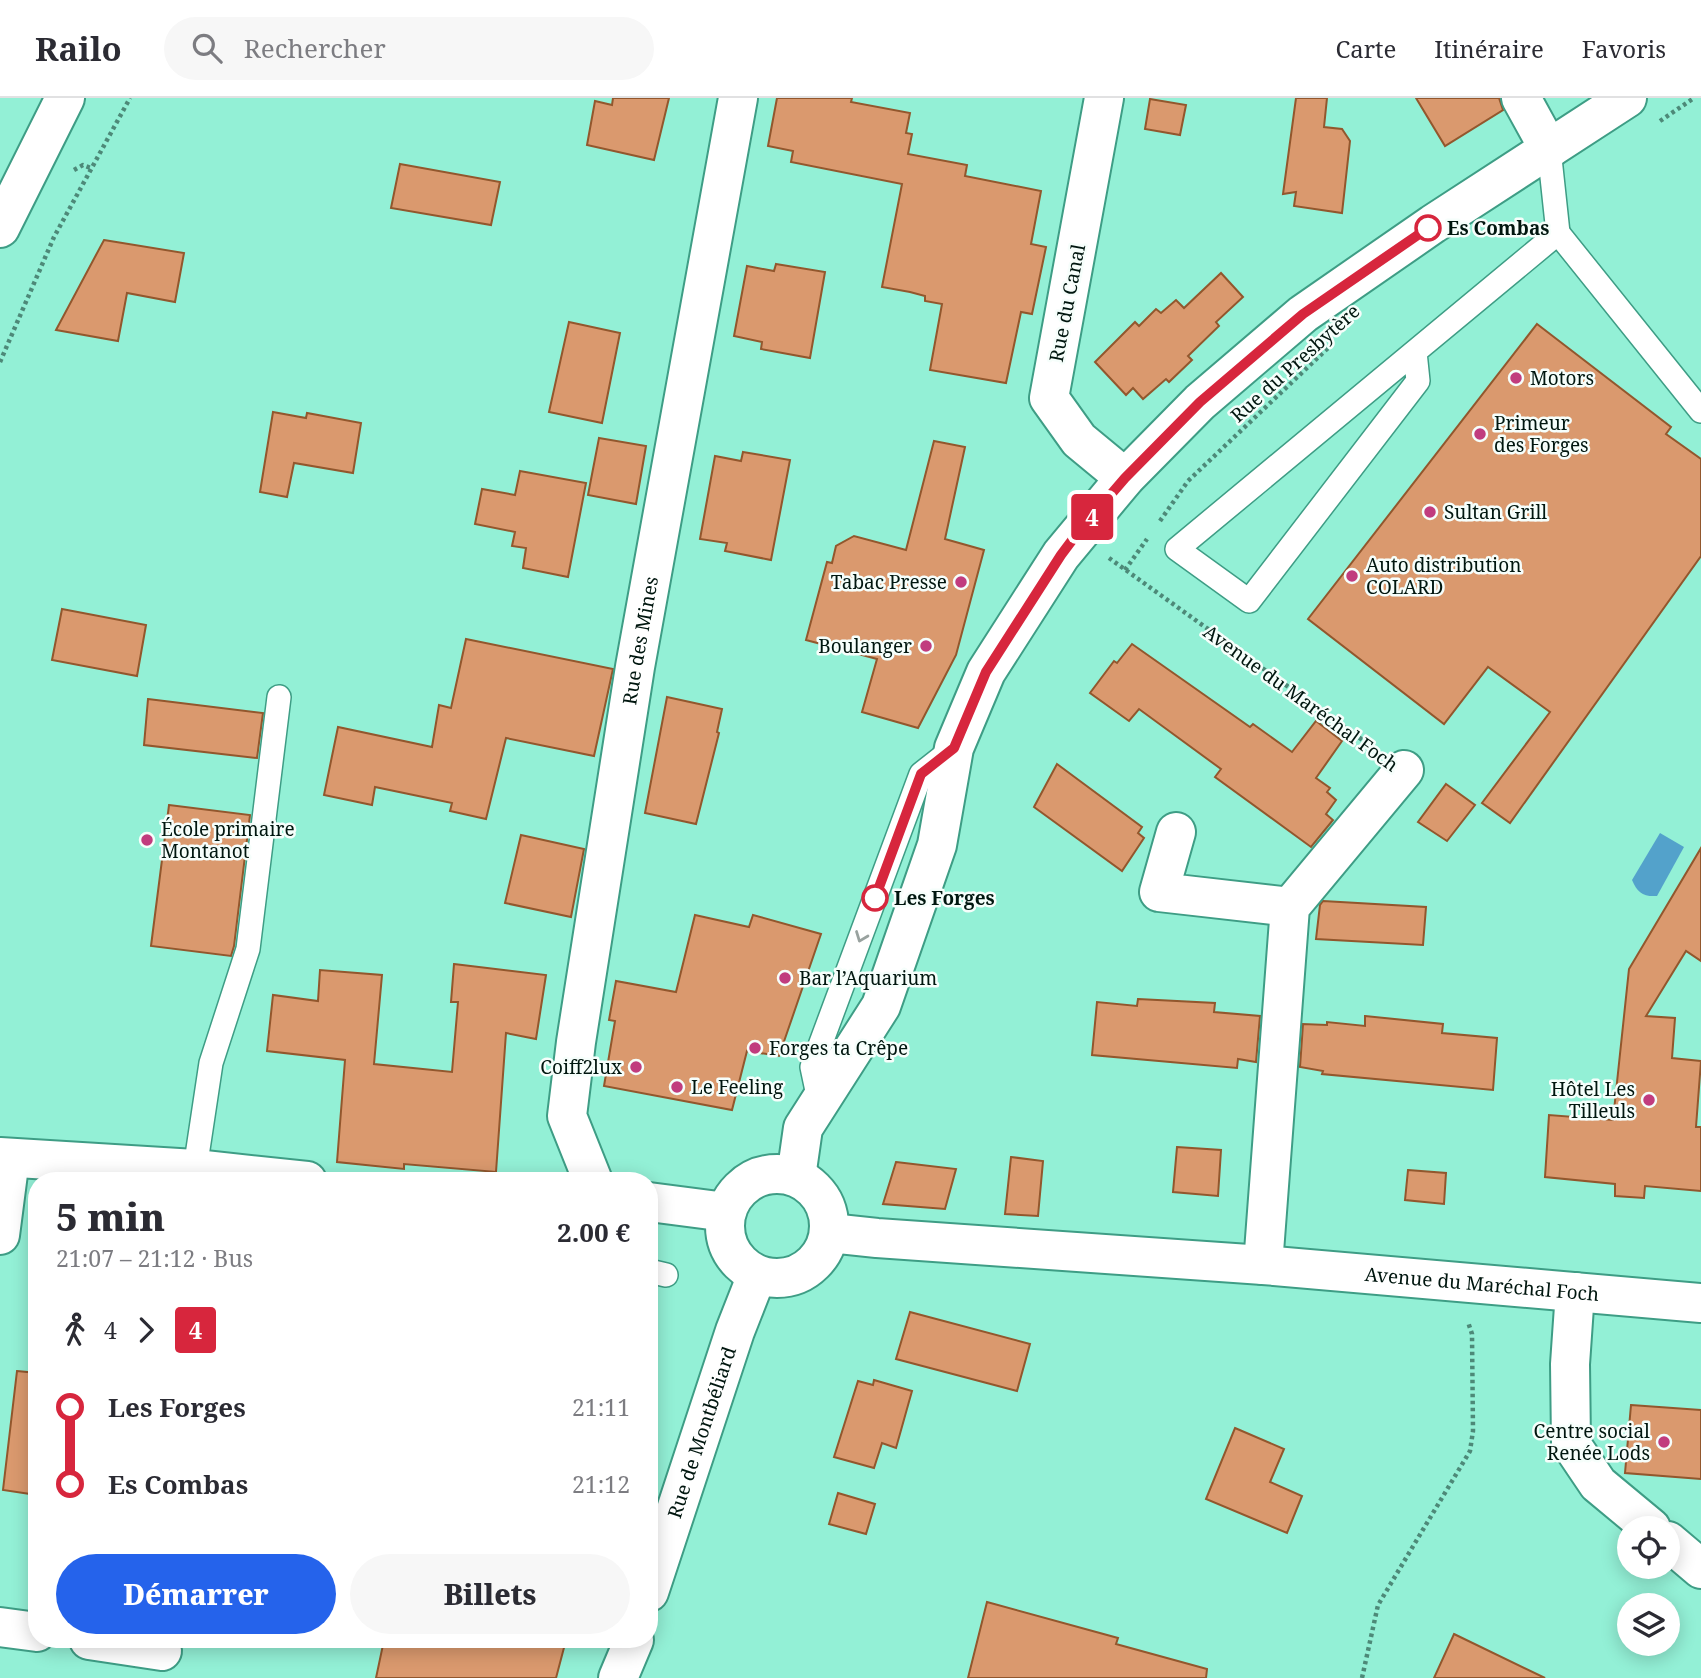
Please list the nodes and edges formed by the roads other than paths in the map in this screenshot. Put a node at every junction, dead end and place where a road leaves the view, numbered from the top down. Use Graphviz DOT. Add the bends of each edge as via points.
graph roads {
  1 [pos="65,98"];
  2 [pos="738,98"];
  3 [pos="1104,98"];
  4 [pos="1521,98"];
  5 [pos="1638,113"];
  6 [pos="1549,149"];
  7 [pos="0,228"];
  8 [pos="1558,233"];
  9 [pos="1415,352"];
  10 [pos="1701,411"];
  11 [pos="1125,478"];
  12 [pos="279,697"];
  13 [pos="1404,770"];
  14 [pos="1176,832"];
  15 [pos="1290,907"];
  16 [pos="5,1157"];
  17 [pos="163,1172"];
  18 [pos="195,1172"];
  19 [pos="588,1172"];
  20 [pos="796,1177"];
  21 [pos="658,1203"];
  22 [pos="726,1212"];
  23 [pos="830,1233"];
  24 [pos="0,1235"];
  25 [pos="1263,1265"];
  26 [pos="757,1275"];
  27 [pos="1575,1292"];
  28 [pos="1701,1303"];
  29 [pos="1636,1516"];
  30 [pos="1680,1551"];
  31 [pos="658,1565"];
  32 [pos="1701,1569"];
  33 [pos="0,1627"];
  34 [pos="28,1631"];
  35 [pos="126,1648"];
  36 [pos="631,1648"];
  37 [pos="162,1656"];
  38 [pos="618,1678"];
  1 -- 7 [label="street"];
  2 -- 19 [label="street, Rue des Mines" via="640,640 576,1042 567,1116"];
  3 -- 11 [label="street, Rue du Canal" via="1049,398 1079,440"];
  4 -- 6 [label="street"];
  5 -- 6 [label="street"];
  6 -- 8 [label="lane"];
  6 -- 11 [label="street" via="1303,314 1200,402"];
  8 -- 9 [label="lane"];
  8 -- 10 [label="lane"];
  9 -- 9 [label="lane" via="1373,387 1177,549 1249,601 1418,381"];
  11 -- 20 [label="street" via="1061,555 986,672 954,748 937,845 881,1006 803,1128"];
  12 -- 18 [label="lane" via="248,949 211,1063"];
  13 -- 15 [label="street, Avenue du Maréchal Foch"];
  14 -- 15 [label="street" via="1159,892"];
  15 -- 25 [label="street"];
  16 -- 17 [label="street"];
  16 -- 24 [label="street"];
  20 -- 22 [label="street" via="774,1173 753,1179 736,1193"];
  20 -- 23 [label="street" via="811,1185 822,1199"];
  21 -- 22 [label="street"];
  22 -- 26 [label="street" via="730,1249 741,1265"];
  23 -- 25 [label="street, Avenue du Maréchal Foch"];
  23 -- 26 [label="street" via="816,1261 803,1271 789,1278"];
  25 -- 27 [label="street, Avenue du Maréchal Foch"];
  26 -- 31 [label="street, Rue de Montbéliard"];
  27 -- 28 [label="street, Avenue du Maréchal Foch"];
  27 -- 29 [label="street" via="1570,1444 1598,1485"];
  30 -- 32 [label="street"];
  33 -- 34 [label="street"];
  35 -- 37 [label="street"];
  36 -- 38 [label="street"];
}
